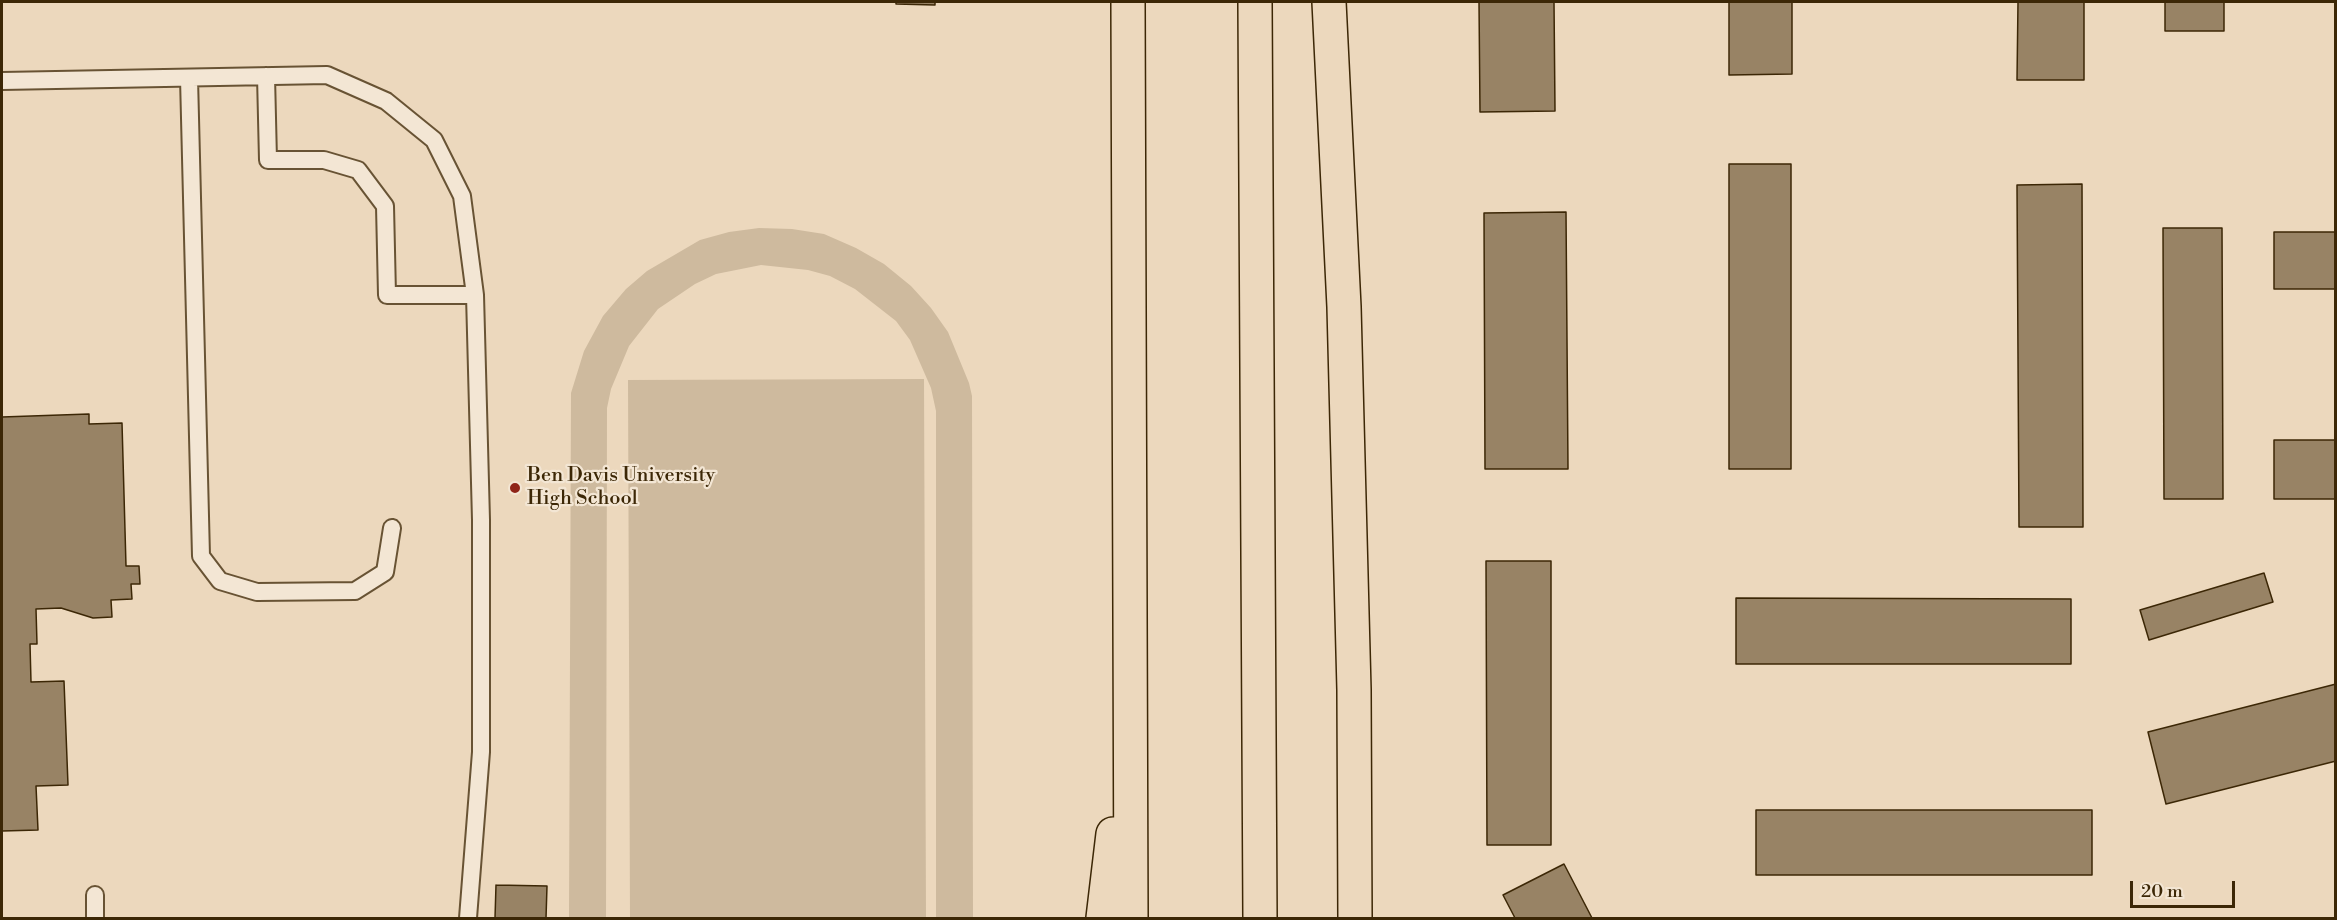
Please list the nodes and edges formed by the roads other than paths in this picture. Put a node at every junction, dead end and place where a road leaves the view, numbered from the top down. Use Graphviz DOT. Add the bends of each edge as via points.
graph roads {
  1 [pos="1128,2"];
  2 [pos="1255,2"];
  3 [pos="1329,2"];
  4 [pos="266,76"];
  5 [pos="189,78"];
  6 [pos="2,81"];
  7 [pos="475,295"];
  8 [pos="392,528"];
  9 [pos="1131,686"];
  10 [pos="95,895"];
  11 [pos="95,918"];
  12 [pos="468,918"];
  13 [pos="1103,918"];
  14 [pos="1131,918"];
  15 [pos="1260,918"];
  16 [pos="1355,918"];
  1 -- 9 [label="highway"];
  2 -- 15 [label="highway"];
  3 -- 16 [label="highway" via="1344,307 1354,690"];
  4 -- 5 [label="lane"];
  4 -- 7 [label="lane" via="327,75 386,101 434,140 462,196"];
  4 -- 7 [label="lane" via="268,160 324,160 358,170 385,206 387,295"];
  5 -- 6 [label="lane"];
  5 -- 8 [label="lane" via="201,556 220,581 257,592 355,591 385,572"];
  7 -- 12 [label="lane" via="481,520 481,752"];
  9 -- 13 [label="highway"];
  9 -- 14 [label="highway"];
  10 -- 11 [label="lane"];
}
